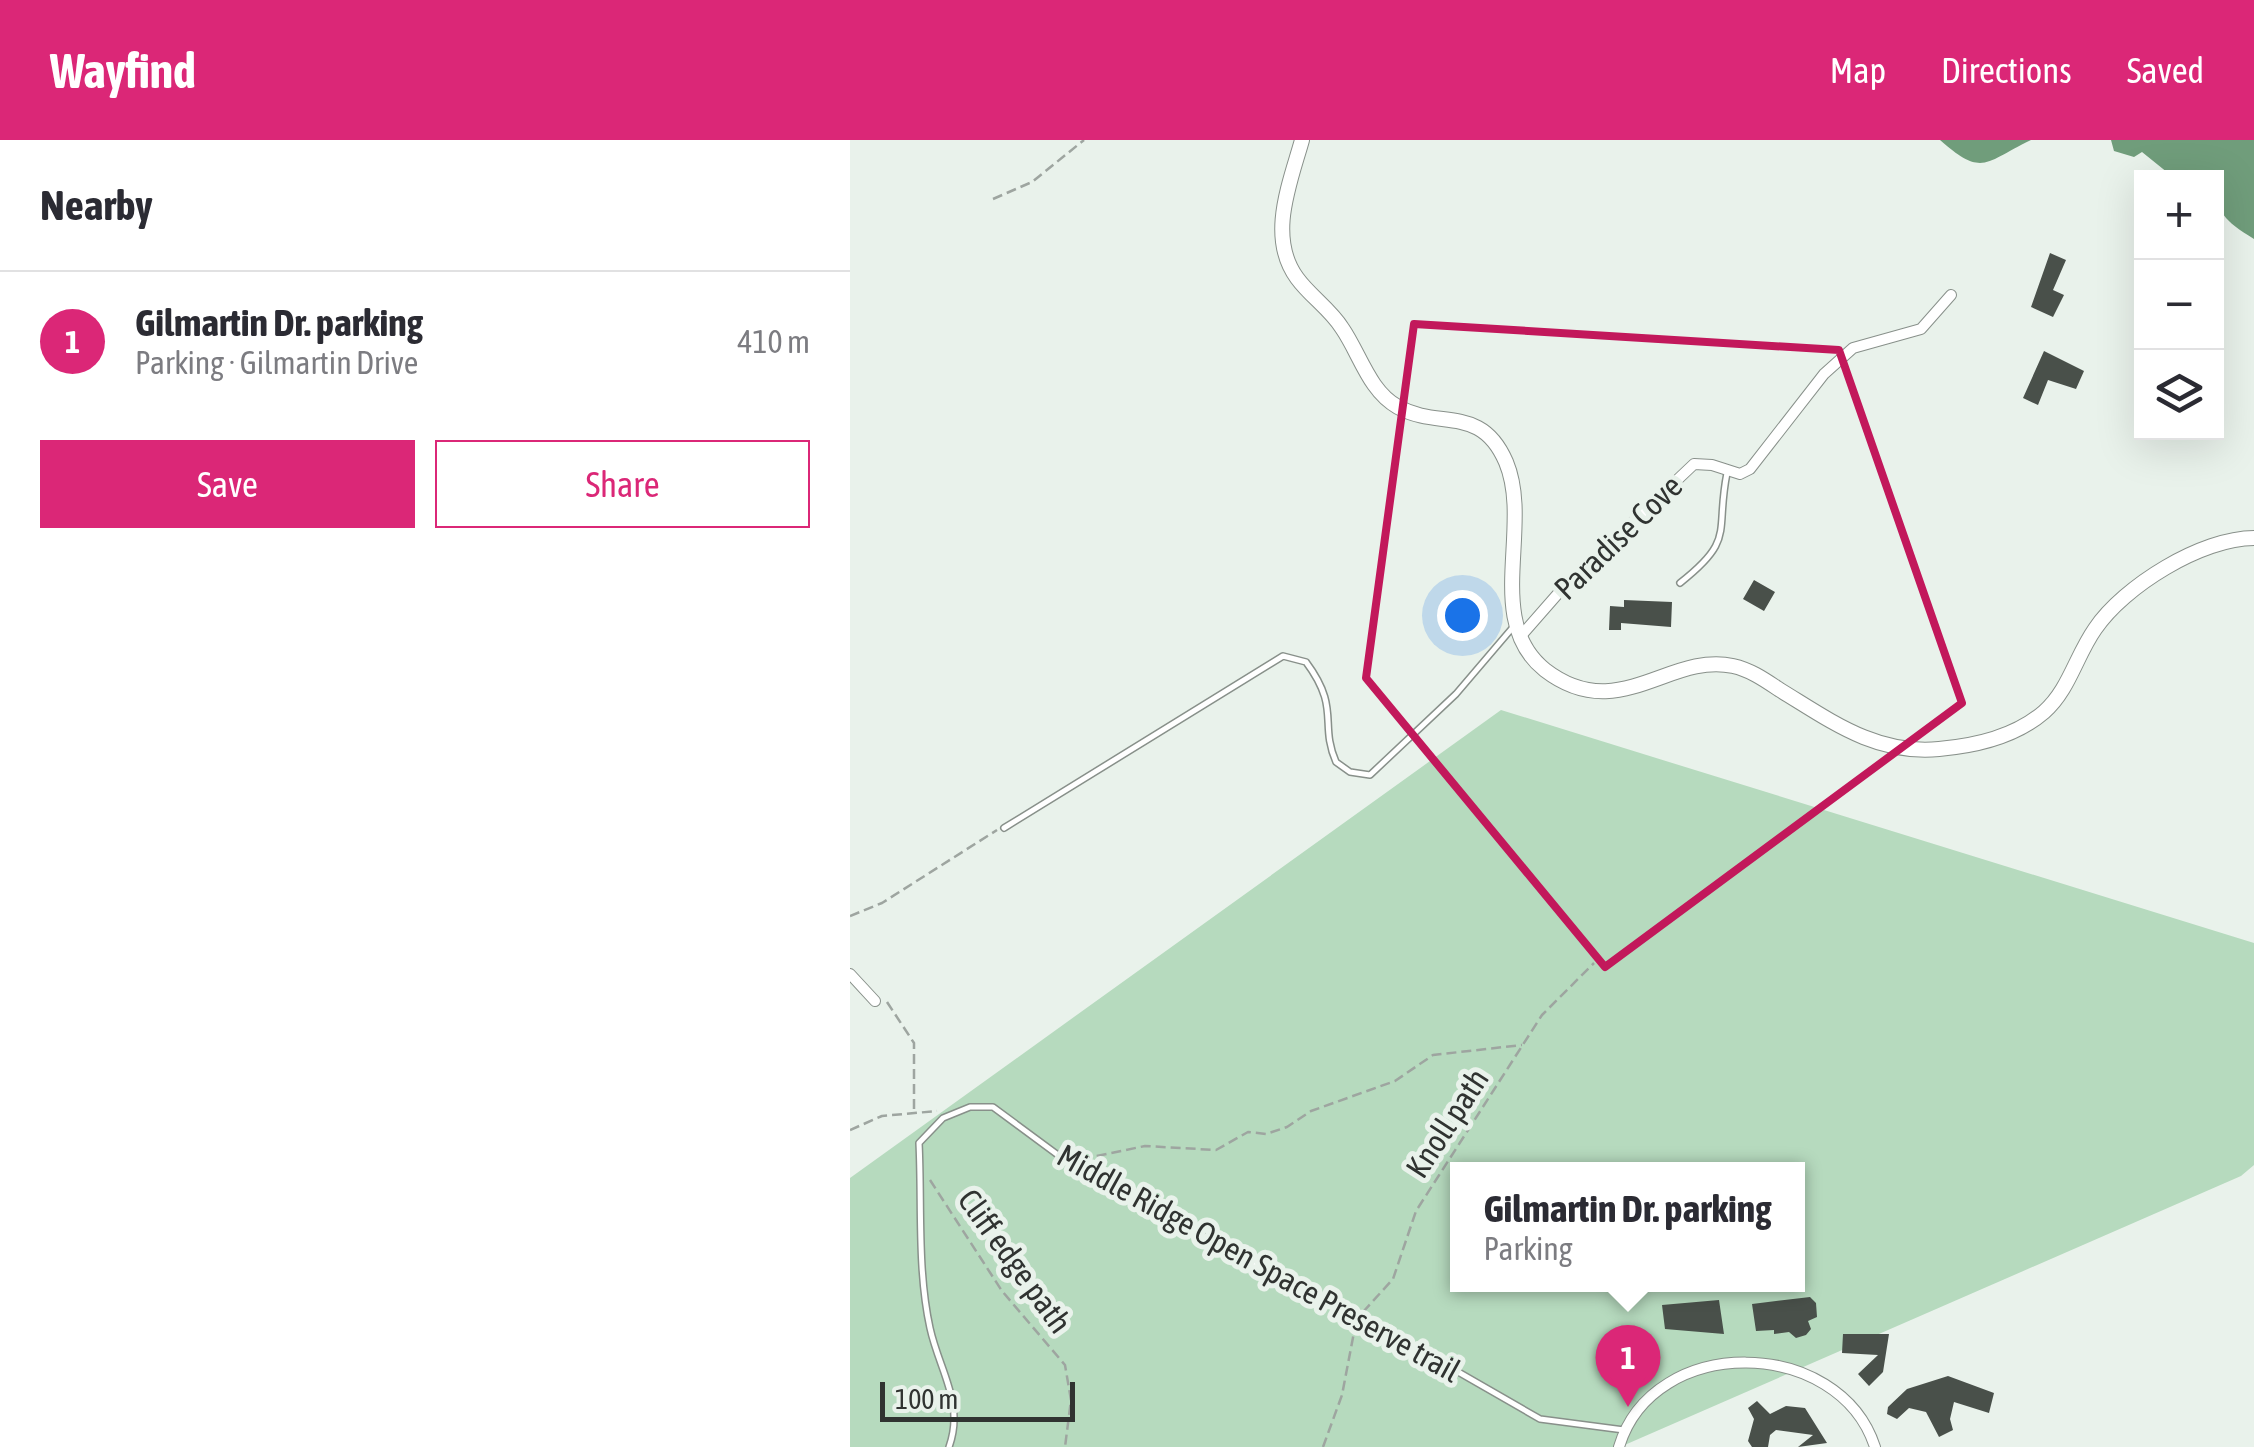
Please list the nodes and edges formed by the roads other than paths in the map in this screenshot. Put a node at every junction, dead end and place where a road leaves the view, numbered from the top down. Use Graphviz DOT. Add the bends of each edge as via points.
graph roads {
  1 [pos="1302,140"];
  2 [pos="1951,295"];
  3 [pos="1727,473"];
  4 [pos="2254,538"];
  5 [pos="1680,583"];
  6 [pos="1518,630"];
  7 [pos="1004,828"];
  8 [pos="850,974"];
  9 [pos="881,1001"];
  10 [pos="1624,1430"];
  11 [pos="948,1447"];
  12 [pos="1619,1447"];
  13 [pos="1875,1447"];
  1 -- 6 [label="street" via="1282,218 1288,263 1342,328 1382,395 1412,412 1478,427 1498,446 1514,490"];
  2 -- 3 [label="street, Paradise Cove" via="1921,329 1853,348 1824,374 1750,469"];
  3 -- 5 [label="lane" via="1721,541"];
  3 -- 6 [label="street, Paradise Cove" via="1694,464"];
  4 -- 6 [label="street" via="2212,544 2174,564 2096,628 2046,710 2008,734 1956,747 1877,744 1736,666 1702,666 1621,691 1586,688 1546,670"];
  6 -- 7 [label="lane" via="1370,774 1336,762 1322,685 1306,662 1283,656"];
  8 -- 9 [label="street"];
  10 -- 11 [label="lane, Middle Ridge Open Space Preserve trail" via="1540,1419 1085,1175 993,1107 942,1118 919,1143 930,1330 955,1429"];
  10 -- 12 [label="street"];
  10 -- 13 [label="street" via="1644,1402 1674,1380 1696,1369 1752,1362 1820,1379 1854,1406"];
}
